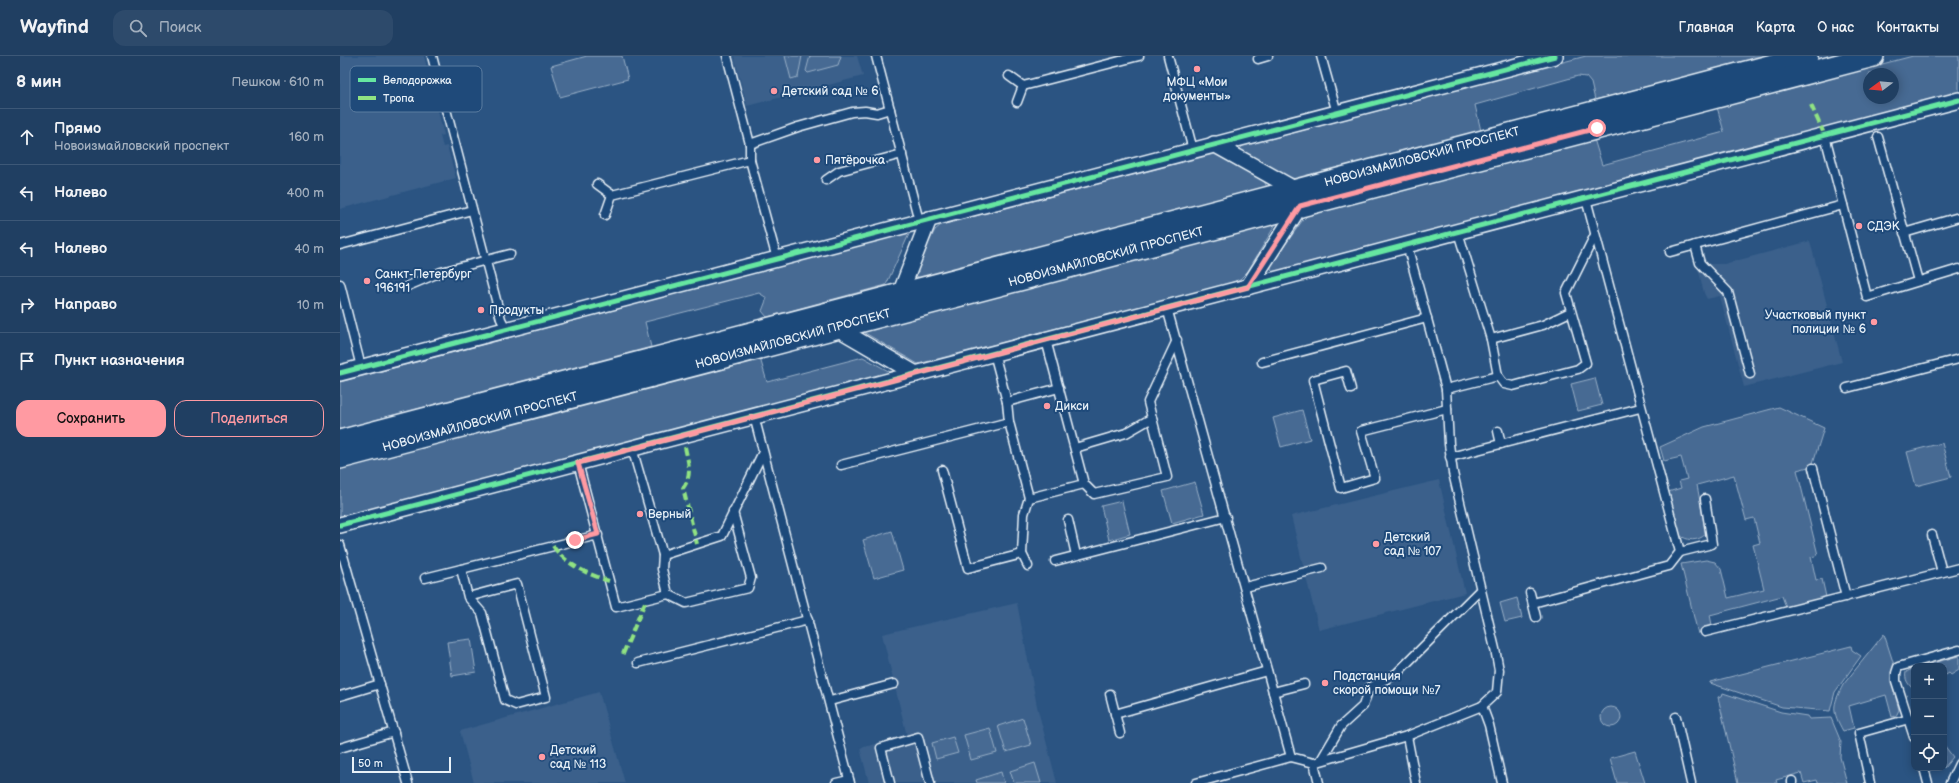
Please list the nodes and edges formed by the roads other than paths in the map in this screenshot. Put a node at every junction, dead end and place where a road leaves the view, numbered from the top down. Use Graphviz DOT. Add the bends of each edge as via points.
graph roads {
  1 [pos="432,56"];
  2 [pos="726,56"];
  3 [pos="876,56"];
  4 [pos="1139,56"];
  5 [pos="1168,56"];
  6 [pos="1268,56"];
  7 [pos="1321,56"];
  8 [pos="1555,56"];
  9 [pos="1807,56"];
  10 [pos="1873,56"];
  11 [pos="1258,59"];
  12 [pos="435,66"];
  13 [pos="1009,76"];
  14 [pos="1023,86"];
  15 [pos="1959,100"];
  16 [pos="1017,102"];
  17 [pos="890,109"];
  18 [pos="447,112"];
  19 [pos="1337,112"];
  20 [pos="1825,136"];
  21 [pos="1878,137"];
  22 [pos="750,144"];
  23 [pos="1214,144"];
  24 [pos="1193,150"];
  25 [pos="902,154"];
  26 [pos="750,160"];
  27 [pos="826,180"];
  28 [pos="597,184"];
  29 [pos="612,195"];
  30 [pos="1298,198"];
  31 [pos="1586,199"];
  32 [pos="1843,204"];
  33 [pos="472,210"];
  34 [pos="605,215"];
  35 [pos="1959,217"];
  36 [pos="924,220"];
  37 [pos="1458,232"];
  38 [pos="1904,233"];
  39 [pos="1595,235"];
  40 [pos="340,245"];
  41 [pos="1407,245"];
  42 [pos="1695,245"];
  43 [pos="1670,252"];
  44 [pos="510,254"];
  45 [pos="777,259"];
  46 [pos="485,260"];
  47 [pos="1959,270"];
  48 [pos="1918,281"];
  49 [pos="340,284"];
  50 [pos="408,286"];
  51 [pos="1248,287"];
  52 [pos="901,302"];
  53 [pos="1167,308"];
  54 [pos="1570,312"];
  55 [pos="1427,318"];
  56 [pos="834,320"];
  57 [pos="506,329"];
  58 [pos="1491,339"];
  59 [pos="1046,340"];
  60 [pos="1177,340"];
  61 [pos="994,353"];
  62 [pos="1959,359"];
  63 [pos="1262,362"];
  64 [pos="361,367"];
  65 [pos="340,372"];
  66 [pos="916,374"];
  67 [pos="1750,374"];
  68 [pos="1498,376"];
  69 [pos="1060,388"];
  70 [pos="1847,388"];
  71 [pos="1351,389"];
  72 [pos="1446,389"];
  73 [pos="1007,402"];
  74 [pos="1640,408"];
  75 [pos="1447,409"];
  76 [pos="754,416"];
  77 [pos="1152,418"];
  78 [pos="1009,422"];
  79 [pos="1498,431"];
  80 [pos="340,441"];
  81 [pos="1501,444"];
  82 [pos="632,448"];
  83 [pos="1075,448"];
  84 [pos="763,452"];
  85 [pos="1450,457"];
  86 [pos="340,458"];
  87 [pos="578,463"];
  88 [pos="840,465"];
  89 [pos="1813,468"];
  90 [pos="942,470"];
  91 [pos="1084,484"];
  92 [pos="1029,498"];
  93 [pos="1705,499"];
  94 [pos="733,512"];
  95 [pos="1226,517"];
  96 [pos="1068,520"];
  97 [pos="340,525"];
  98 [pos="598,534"];
  99 [pos="1932,535"];
  100 [pos="1680,552"];
  101 [pos="341,553"];
  102 [pos="1022,554"];
  103 [pos="663,555"];
  104 [pos="1076,555"];
  105 [pos="1055,561"];
  106 [pos="1028,566"];
  107 [pos="1322,568"];
  108 [pos="1959,568"];
  109 [pos="461,569"];
  110 [pos="1942,572"];
  111 [pos="425,578"];
  112 [pos="1245,587"];
  113 [pos="1480,590"];
  114 [pos="1530,592"];
  115 [pos="668,594"];
  116 [pos="468,596"];
  117 [pos="1846,597"];
  118 [pos="1533,603"];
  119 [pos="1536,617"];
  120 [pos="808,620"];
  121 [pos="1706,632"];
  122 [pos="1959,650"];
  123 [pos="638,663"];
  124 [pos="1267,671"];
  125 [pos="380,684"];
  126 [pos="894,684"];
  127 [pos="1304,684"];
  128 [pos="1273,692"];
  129 [pos="1110,694"];
  130 [pos="340,696"];
  131 [pos="830,701"];
  132 [pos="1482,706"];
  133 [pos="1115,714"];
  134 [pos="1676,717"];
  135 [pos="1908,719"];
  136 [pos="394,732"];
  137 [pos="1120,733"];
  138 [pos="1913,735"];
  139 [pos="1407,736"];
  140 [pos="340,748"];
  141 [pos="1291,757"];
  142 [pos="1317,761"];
  143 [pos="1959,764"];
  144 [pos="1925,771"];
  145 [pos="850,781"];
  146 [pos="408,783"];
  147 [pos="836,783"];
  148 [pos="890,783"];
  149 [pos="930,783"];
  150 [pos="1196,783"];
  151 [pos="1319,783"];
  152 [pos="1416,783"];
  153 [pos="1502,783"];
  154 [pos="1691,783"];
  155 [pos="1870,783"];
  156 [pos="1928,783"];
  157 [pos="1950,783"];
  1 -- 12 [label="lane"];
  2 -- 22 [label="lane"];
  3 -- 17 [label="lane"];
  4 -- 14 [label="lane"];
  5 -- 24 [label="lane"];
  6 -- 11 [label="lane"];
  7 -- 19 [label="lane"];
  8 -- 19 [label="street"];
  9 -- 30 [label="street, НОВОИЗМАЙЛОВСКИЙ ПРОСПЕКТ"];
  10 -- 30 [label="street, НОВОИЗМАЙЛОВСКИЙ ПРОСПЕКТ"];
  13 -- 14 [label="lane"];
  14 -- 16 [label="lane"];
  15 -- 20 [label="street"];
  17 -- 22 [label="lane" via="877,113 852,112"];
  17 -- 25 [label="lane"];
  18 -- 33 [label="lane"];
  19 -- 23 [label="street"];
  20 -- 31 [label="street"];
  20 -- 32 [label="lane"];
  21 -- 38 [label="lane"];
  22 -- 26 [label="lane"];
  23 -- 24 [label="street"];
  23 -- 30 [label="street"];
  24 -- 36 [label="street"];
  25 -- 27 [label="lane" via="839,171"];
  25 -- 36 [label="lane"];
  26 -- 29 [label="lane"];
  26 -- 45 [label="lane"];
  28 -- 29 [label="lane"];
  29 -- 34 [label="lane"];
  30 -- 51 [label="street"];
  30 -- 52 [label="street, НОВОИЗМАЙЛОВСКИЙ ПРОСПЕКТ"];
  31 -- 37 [label="street"];
  31 -- 39 [label="lane"];
  32 -- 42 [label="lane"];
  32 -- 48 [label="lane" via="1867,297"];
  33 -- 40 [label="lane"];
  33 -- 46 [label="lane"];
  35 -- 38 [label="lane"];
  36 -- 45 [label="street"];
  36 -- 52 [label="street"];
  37 -- 41 [label="street"];
  37 -- 58 [label="lane"];
  38 -- 48 [label="lane"];
  39 -- 54 [label="lane" via="1566,293"];
  39 -- 74 [label="lane"];
  41 -- 51 [label="street"];
  41 -- 55 [label="lane"];
  42 -- 43 [label="lane"];
  42 -- 67 [label="lane" via="1700,263 1728,292"];
  44 -- 46 [label="lane"];
  45 -- 57 [label="street"];
  46 -- 50 [label="lane" via="441,272"];
  46 -- 57 [label="lane"];
  47 -- 48 [label="lane"];
  49 -- 64 [label="lane"];
  51 -- 53 [label="street"];
  52 -- 56 [label="street, НОВОИЗМАЙЛОВСКИЙ ПРОСПЕКТ"];
  53 -- 59 [label="street"];
  53 -- 60 [label="lane"];
  54 -- 58 [label="lane" via="1543,325"];
  54 -- 68 [label="lane" via="1586,362 1578,369 1513,386 1504,384"];
  55 -- 63 [label="lane"];
  55 -- 72 [label="lane"];
  56 -- 66 [label="street"];
  56 -- 80 [label="street, НОВОИЗМАЙЛОВСКИЙ ПРОСПЕКТ"];
  56 -- 86 [label="street, НОВОИЗМАЙЛОВСКИЙ ПРОСПЕКТ"];
  57 -- 64 [label="street"];
  58 -- 68 [label="lane"];
  59 -- 61 [label="street"];
  59 -- 69 [label="lane"];
  60 -- 77 [label="lane" via="1148,402"];
  60 -- 95 [label="lane"];
  61 -- 66 [label="street"];
  61 -- 73 [label="lane"];
  62 -- 70 [label="lane"];
  64 -- 65 [label="street"];
  66 -- 76 [label="street"];
  68 -- 72 [label="lane"];
  69 -- 73 [label="lane"];
  69 -- 83 [label="lane"];
  71 -- 75 [label="lane" via="1346,371 1313,380 1341,488 1375,478 1362,430"];
  72 -- 75 [label="lane"];
  73 -- 78 [label="lane"];
  74 -- 81 [label="lane"];
  74 -- 100 [label="lane"];
  75 -- 85 [label="lane"];
  76 -- 82 [label="street"];
  76 -- 84 [label="lane"];
  77 -- 83 [label="lane" via="1126,433"];
  77 -- 91 [label="lane" via="1167,477 1094,494"];
  78 -- 88 [label="lane"];
  78 -- 92 [label="lane"];
  79 -- 81 [label="lane"];
  81 -- 85 [label="lane"];
  82 -- 87 [label="street"];
  82 -- 103 [label="lane"];
  83 -- 91 [label="lane"];
  84 -- 94 [label="lane"];
  84 -- 120 [label="lane"];
  85 -- 113 [label="lane"];
  87 -- 97 [label="street"];
  87 -- 98 [label="lane"];
  89 -- 117 [label="lane"];
  90 -- 102 [label="lane" via="968,568"];
  91 -- 92 [label="lane"];
  92 -- 102 [label="lane" via="1024,514"];
  93 -- 100 [label="lane" via="1712,544"];
  94 -- 103 [label="lane" via="722,536"];
  94 -- 115 [label="lane" via="750,578 748,588 686,603"];
  95 -- 104 [label="lane"];
  95 -- 112 [label="lane"];
  96 -- 104 [label="lane"];
  98 -- 109 [label="lane"];
  98 -- 115 [label="lane" via="616,607"];
  99 -- 110 [label="lane"];
  100 -- 118 [label="lane" via="1669,566"];
  101 -- 125 [label="lane"];
  102 -- 106 [label="lane"];
  103 -- 115 [label="lane" via="662,569"];
  104 -- 105 [label="lane"];
  107 -- 112 [label="lane"];
  108 -- 110 [label="lane"];
  109 -- 111 [label="lane"];
  109 -- 116 [label="lane"];
  110 -- 117 [label="lane"];
  112 -- 124 [label="lane"];
  113 -- 132 [label="lane" via="1499,670 1497,692"];
  113 -- 142 [label="lane" via="1396,674 1370,688 1363,706 1341,726"];
  114 -- 118 [label="lane"];
  116 -- 116 [label="lane" via="482,612 505,700 516,705 546,697 517,584"];
  117 -- 121 [label="lane"];
  118 -- 119 [label="lane"];
  120 -- 123 [label="lane"];
  120 -- 131 [label="lane"];
  122 -- 135 [label="lane" via="1898,667 1896,681"];
  124 -- 128 [label="lane"];
  124 -- 133 [label="lane"];
  125 -- 130 [label="lane"];
  125 -- 136 [label="lane"];
  126 -- 131 [label="lane"];
  127 -- 128 [label="lane"];
  128 -- 141 [label="lane"];
  129 -- 133 [label="lane"];
  131 -- 145 [label="lane"];
  132 -- 139 [label="lane"];
  132 -- 153 [label="lane"];
  133 -- 137 [label="lane"];
  134 -- 154 [label="lane"];
  135 -- 138 [label="lane"];
  135 -- 155 [label="lane" via="1859,733"];
  136 -- 140 [label="lane"];
  136 -- 146 [label="lane"];
  139 -- 142 [label="lane"];
  139 -- 152 [label="lane"];
  141 -- 142 [label="lane"];
  141 -- 150 [label="lane"];
  142 -- 151 [label="lane"];
  143 -- 157 [label="lane"];
  144 -- 156 [label="lane"];
  145 -- 147 [label="lane"];
  148 -- 149 [label="lane" via="881,748 918,737"];
}
